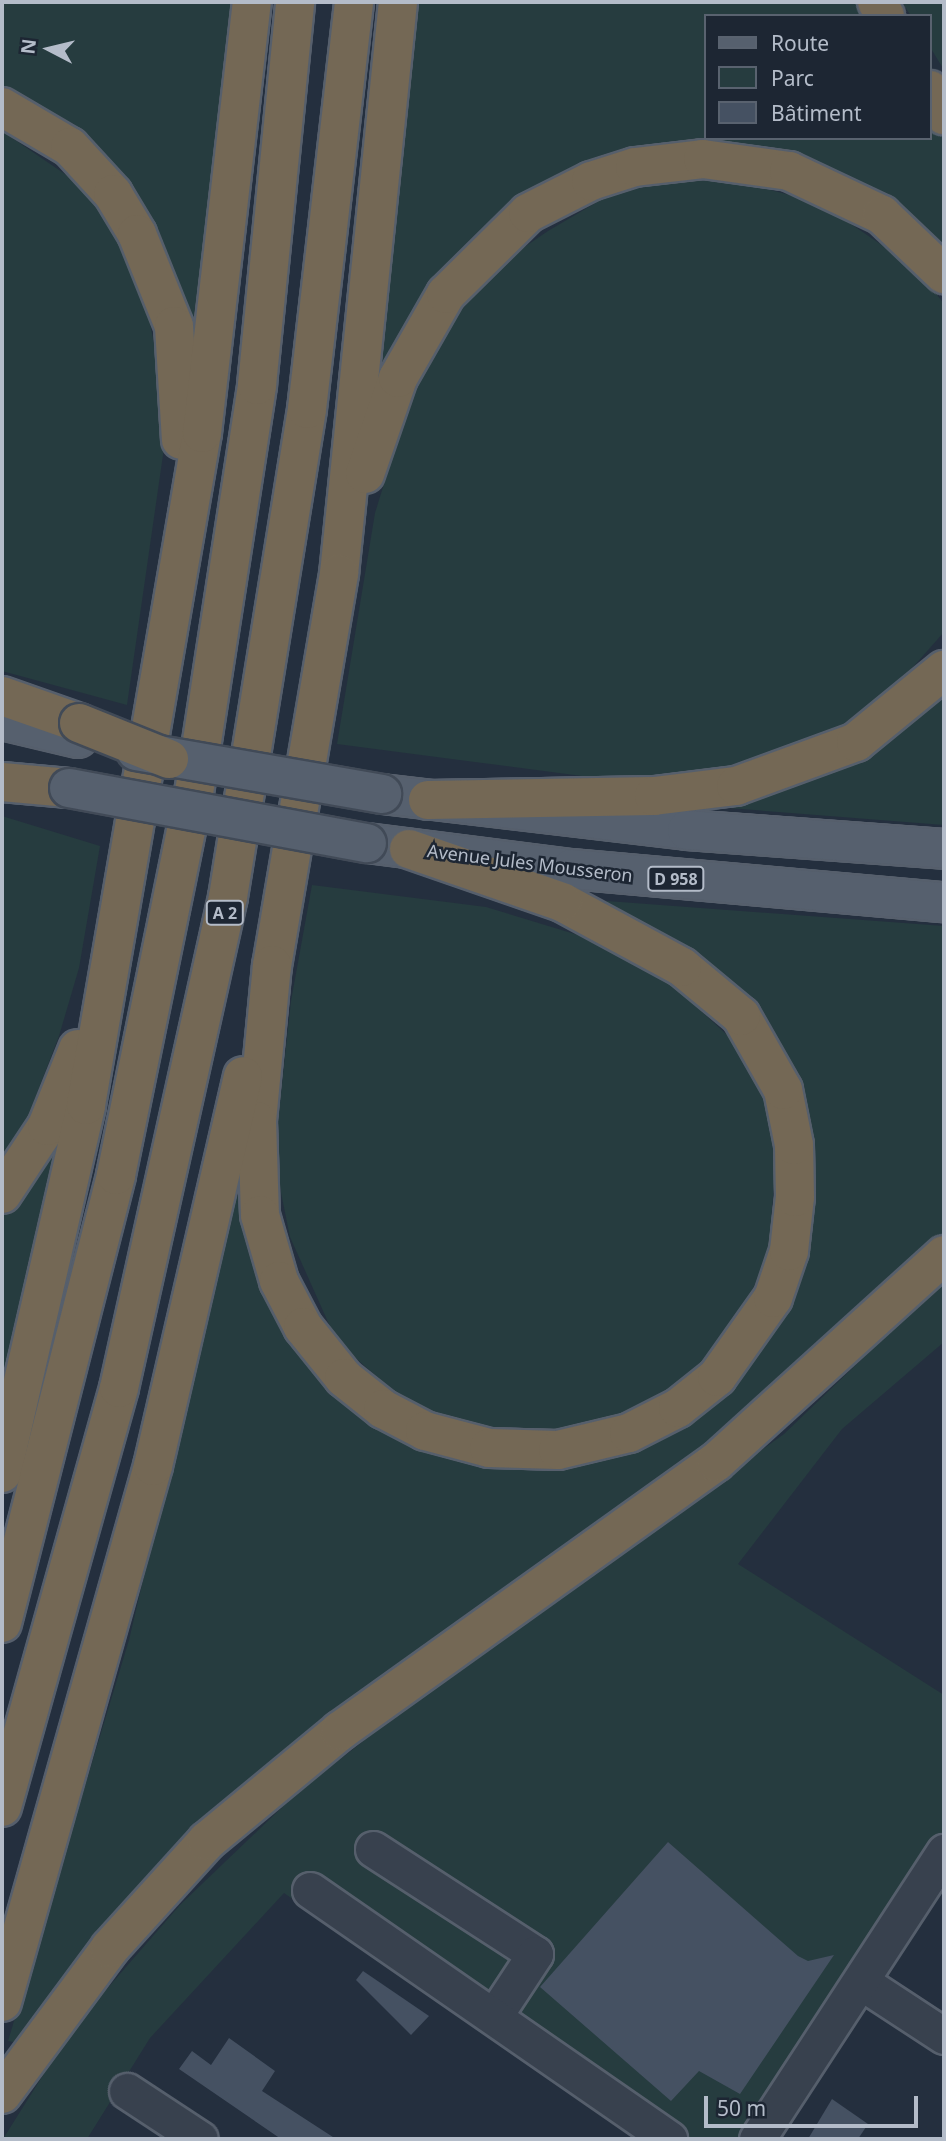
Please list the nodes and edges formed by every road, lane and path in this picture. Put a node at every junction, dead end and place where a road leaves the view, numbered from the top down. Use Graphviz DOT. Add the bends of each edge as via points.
graph roads {
  1 [pos="251,2"];
  2 [pos="295,2"];
  3 [pos="354,2"];
  4 [pos="398,2"];
  5 [pos="932,93"];
  6 [pos="2,107"];
  7 [pos="944,114"];
  8 [pos="944,274"];
  9 [pos="177,567"];
  10 [pos="339,574"];
  11 [pos="944,670"];
  12 [pos="2,696"];
  13 [pos="2,720"];
  14 [pos="78,730"];
  15 [pos="169,759"];
  16 [pos="2,772"];
  17 [pos="2,782"];
  18 [pos="69,788"];
  19 [pos="428,800"];
  20 [pos="409,849"];
  21 [pos="944,849"];
  22 [pos="944,902"];
  23 [pos="113,944"];
  24 [pos="272,965"];
  25 [pos="2,1194"];
  26 [pos="944,1255"];
  27 [pos="2,1473"];
  28 [pos="2,1623"];
  29 [pos="2,1807"];
  30 [pos="373,1849"];
  31 [pos="944,1852"];
  32 [pos="310,1890"];
  33 [pos="863,1983"];
  34 [pos="2,2002"];
  35 [pos="495,2015"];
  36 [pos="944,2036"];
  37 [pos="127,2091"];
  38 [pos="2,2094"];
  39 [pos="200,2139"];
  40 [pos="669,2139"];
  41 [pos="757,2139"];
  1 -- 9 [label="highway" via="215,341"];
  2 -- 28 [label="highway" via="257,385 191,805 116,1175"];
  3 -- 29 [label="highway, A 2" via="310,387 228,897 122,1377"];
  4 -- 10 [label="highway"];
  5 -- 7 [label="highway"];
  6 -- 9 [label="highway" via="37,124 86,162 126,214 159,281 181,383"];
  8 -- 10 [label="highway" via="903,231 860,201 767,166 725,160 657,163 569,190 528,213 475,258 420,334 381,424"];
  9 -- 23 [label="highway"];
  10 -- 24 [label="highway"];
  11 -- 19 [label="highway" via="856,742 736,786 654,796"];
  12 -- 14 [label="highway"];
  13 -- 14 [label="main road"];
  14 -- 15 [label="highway, bridge"];
  15 -- 19 [label="main road, bridge"];
  16 -- 18 [label="main road, D 958"];
  17 -- 18 [label="highway"];
  18 -- 20 [label="main road, Avenue Jules Mousseron / D 958, bridge"];
  19 -- 21 [label="main road"];
  20 -- 22 [label="main road, Avenue Jules Mousseron / D 958"];
  20 -- 24 [label="highway" via="562,902 657,951 724,999 771,1063 794,1145 789,1251 762,1319 696,1395 608,1441 512,1451 425,1431 344,1378 289,1303 260,1215 257,1121"];
  23 -- 25 [label="highway" via="59,1101"];
  23 -- 27 [label="highway" via="78,1142"];
  24 -- 34 [label="highway" via="153,1466"];
  26 -- 38 [label="highway" via="708,1469 340,1731 207,1841 110,1948"];
  30 -- 35 [label="street" via="535,1954"];
  31 -- 33 [label="street"];
  32 -- 35 [label="street"];
  33 -- 36 [label="street"];
  33 -- 41 [label="street" via="838,2008"];
  35 -- 40 [label="street"];
  37 -- 39 [label="street"];
}
